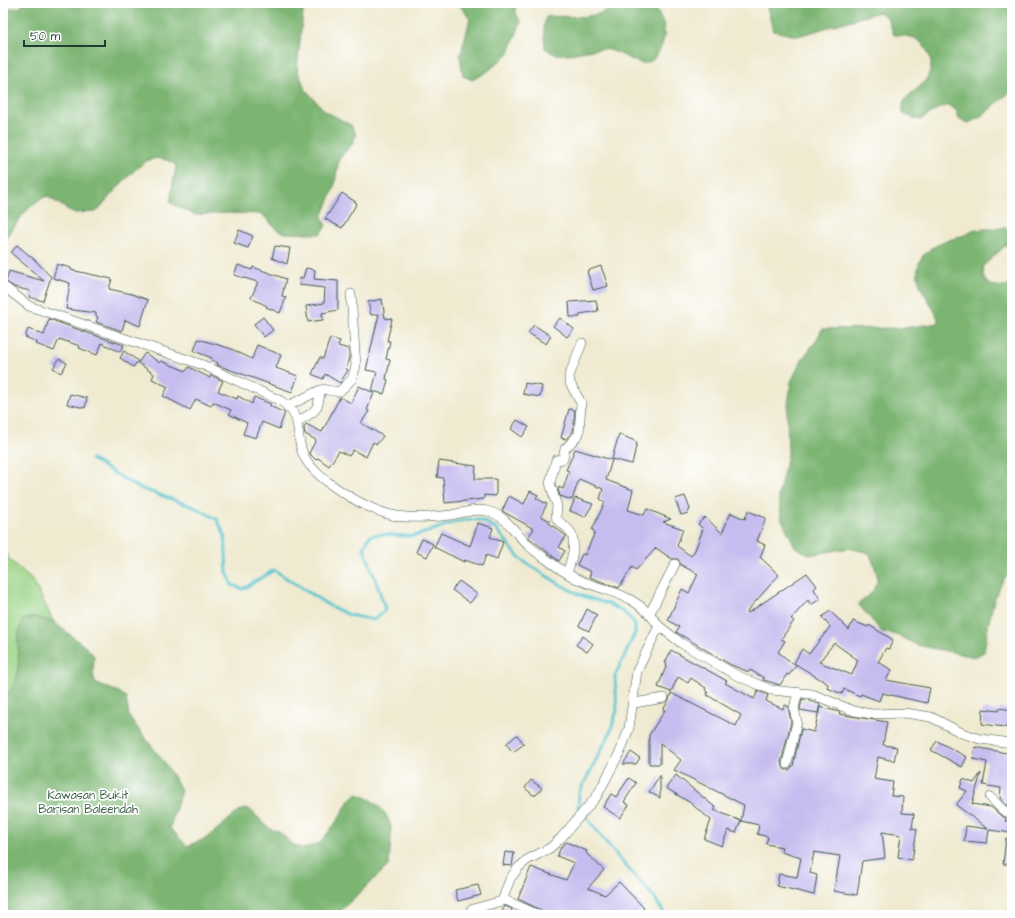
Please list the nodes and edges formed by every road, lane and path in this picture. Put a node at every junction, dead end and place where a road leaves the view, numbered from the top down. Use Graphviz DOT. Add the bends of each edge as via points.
graph roads {
  1 [pos="3,287"];
  2 [pos="351,294"];
  3 [pos="582,343"];
  4 [pos="320,390"];
  5 [pos="288,406"];
  6 [pos="298,421"];
  7 [pos="675,564"];
  8 [pos="567,573"];
  9 [pos="650,613"];
  10 [pos="660,626"];
  11 [pos="798,692"];
  12 [pos="664,698"];
  13 [pos="634,703"];
  14 [pos="1012,742"];
  15 [pos="787,764"];
  16 [pos="990,797"];
  17 [pos="1012,814"];
  18 [pos="503,899"];
  19 [pos="467,915"];
  20 [pos="539,915"];
  1 -- 5 [label="street" via="29,306 203,365"];
  2 -- 4 [label="street" via="355,373 340,391"];
  3 -- 8 [label="street" via="569,376 581,403 579,434 565,449 563,459 556,460 550,483 557,506 556,517 571,533 573,542"];
  4 -- 5 [label="street"];
  4 -- 6 [label="street" via="319,406"];
  5 -- 6 [label="street"];
  6 -- 8 [label="street" via="303,454 308,464 339,490 372,508 405,518 488,511 507,521 527,545"];
  7 -- 9 [label="street"];
  8 -- 9 [label="street" via="630,598"];
  9 -- 10 [label="street"];
  10 -- 11 [label="street" via="681,643 736,675 772,690"];
  10 -- 13 [label="street" via="637,671"];
  11 -- 14 [label="street" via="812,694 854,711 931,717 955,730 980,739"];
  11 -- 15 [label="street" via="794,708 797,722"];
  12 -- 13 [label="street"];
  13 -- 18 [label="street" via="629,728 620,750 590,806 550,848 527,860 518,868 510,879"];
  16 -- 17 [label="street" via="1004,811"];
  18 -- 19 [label="street" via="473,909"];
  18 -- 20 [label="street"];
}
